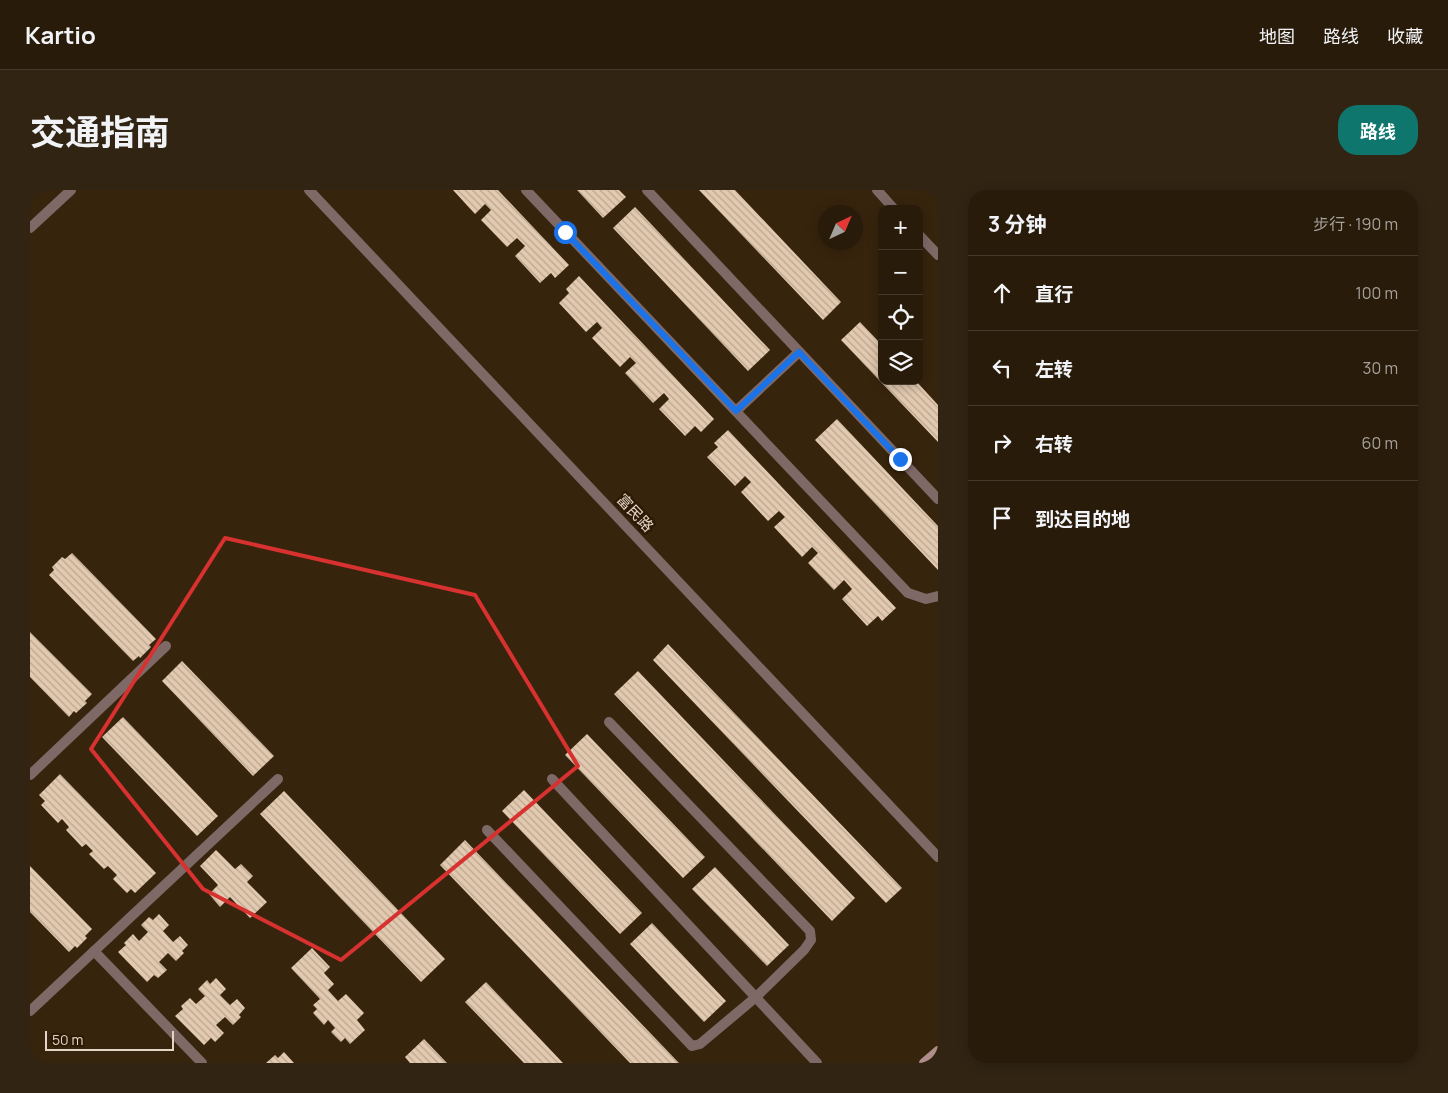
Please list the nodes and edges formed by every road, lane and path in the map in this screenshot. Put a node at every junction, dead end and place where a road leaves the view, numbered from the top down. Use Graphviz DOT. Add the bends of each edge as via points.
graph roads {
  1 [pos="71,190"];
  2 [pos="310,190"];
  3 [pos="526,190"];
  4 [pos="647,190"];
  5 [pos="877,190"];
  6 [pos="890,205"];
  7 [pos="30,228"];
  8 [pos="923,239"];
  9 [pos="938,255"];
  10 [pos="799,352"];
  11 [pos="736,411"];
  12 [pos="938,499"];
  13 [pos="938,596"];
  14 [pos="166,646"];
  15 [pos="609,722"];
  16 [pos="30,775"];
  17 [pos="278,779"];
  18 [pos="552,779"];
  19 [pos="487,830"];
  20 [pos="938,857"];
  21 [pos="94,951"];
  22 [pos="756,997"];
  23 [pos="30,1011"];
  24 [pos="938,1052"];
  25 [pos="202,1063"];
  26 [pos="817,1063"];
  27 [pos="924,1063"];
  1 -- 7 [label="street"];
  2 -- 20 [label="street, 富民路"];
  3 -- 11 [label="street"];
  4 -- 10 [label="street"];
  5 -- 6 [label="street"];
  8 -- 9 [label="street"];
  10 -- 11 [label="street"];
  10 -- 12 [label="street"];
  11 -- 13 [label="street" via="908,592 926,599"];
  14 -- 16 [label="street"];
  15 -- 22 [label="street" via="810,931 811,940 804,950"];
  17 -- 21 [label="street"];
  18 -- 22 [label="street"];
  19 -- 22 [label="street" via="692,1046 700,1044"];
  21 -- 23 [label="street"];
  21 -- 25 [label="street"];
  22 -- 26 [label="street"];
  24 -- 27 [label="main road"];
}
